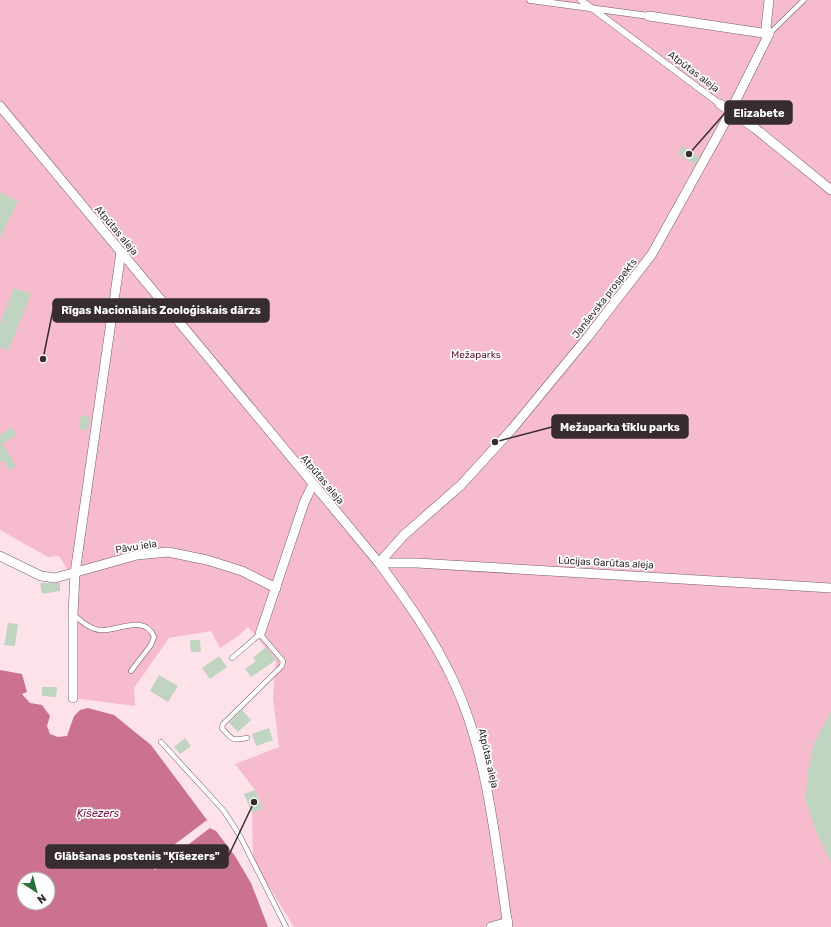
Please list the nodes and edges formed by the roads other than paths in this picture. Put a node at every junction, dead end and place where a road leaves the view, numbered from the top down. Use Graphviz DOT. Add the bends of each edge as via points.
graph roads {
  1 [pos="530,0"];
  2 [pos="581,0"];
  3 [pos="768,0"];
  4 [pos="804,0"];
  5 [pos="548,1"];
  6 [pos="592,9"];
  7 [pos="649,16"];
  8 [pos="769,34"];
  9 [pos="720,104"];
  10 [pos="0,106"];
  11 [pos="730,112"];
  12 [pos="831,190"];
  13 [pos="121,252"];
  14 [pos="313,484"];
  15 [pos="0,556"];
  16 [pos="379,562"];
  17 [pos="75,573"];
  18 [pos="276,588"];
  19 [pos="831,588"];
  20 [pos="73,614"];
  21 [pos="260,634"];
  22 [pos="232,658"];
  23 [pos="132,671"];
  24 [pos="73,698"];
  25 [pos="247,738"];
  26 [pos="161,742"];
  27 [pos="508,925"];
  28 [pos="286,927"];
  29 [pos="491,927"];
  1 -- 5 [label="street"];
  2 -- 6 [label="street, Atpūtas aleja"];
  3 -- 8 [label="street" via="766,27"];
  4 -- 8 [label="lane"];
  5 -- 6 [label="street"];
  6 -- 7 [label="street"];
  6 -- 9 [label="street, Atpūtas aleja"];
  7 -- 8 [label="street"];
  8 -- 11 [label="street, Janševska prospekts"];
  9 -- 11 [label="street, Atpūtas aleja"];
  10 -- 13 [label="street, Atpūtas aleja"];
  11 -- 12 [label="street, Atpūtas aleja" via="756,129"];
  11 -- 16 [label="street, Janševska prospekts" via="652,254 605,315 512,429 461,484"];
  13 -- 14 [label="street, Atpūtas aleja"];
  13 -- 17 [label="street"];
  14 -- 16 [label="street, Atpūtas aleja"];
  14 -- 18 [label="street" via="304,503"];
  15 -- 17 [label="street, Pāvu iela" via="41,576 55,578"];
  16 -- 19 [label="street, Lūcijas Garūtas aleja"];
  16 -- 27 [label="street, Atpūtas aleja" via="435,644 454,681 473,732 492,823"];
  17 -- 18 [label="street, Pāvu iela" via="137,555 168,552 242,571"];
  17 -- 20 [label="street"];
  18 -- 21 [label="street"];
  20 -- 23 [label="lane" via="100,631 131,625 143,626 152,631 154,637 151,645"];
  20 -- 24 [label="street"];
  21 -- 22 [label="lane"];
  21 -- 25 [label="lane" via="284,663 223,724 222,728 231,739"];
  26 -- 28 [label="lane" via="224,811 240,836"];
  27 -- 29 [label="street"];
}
